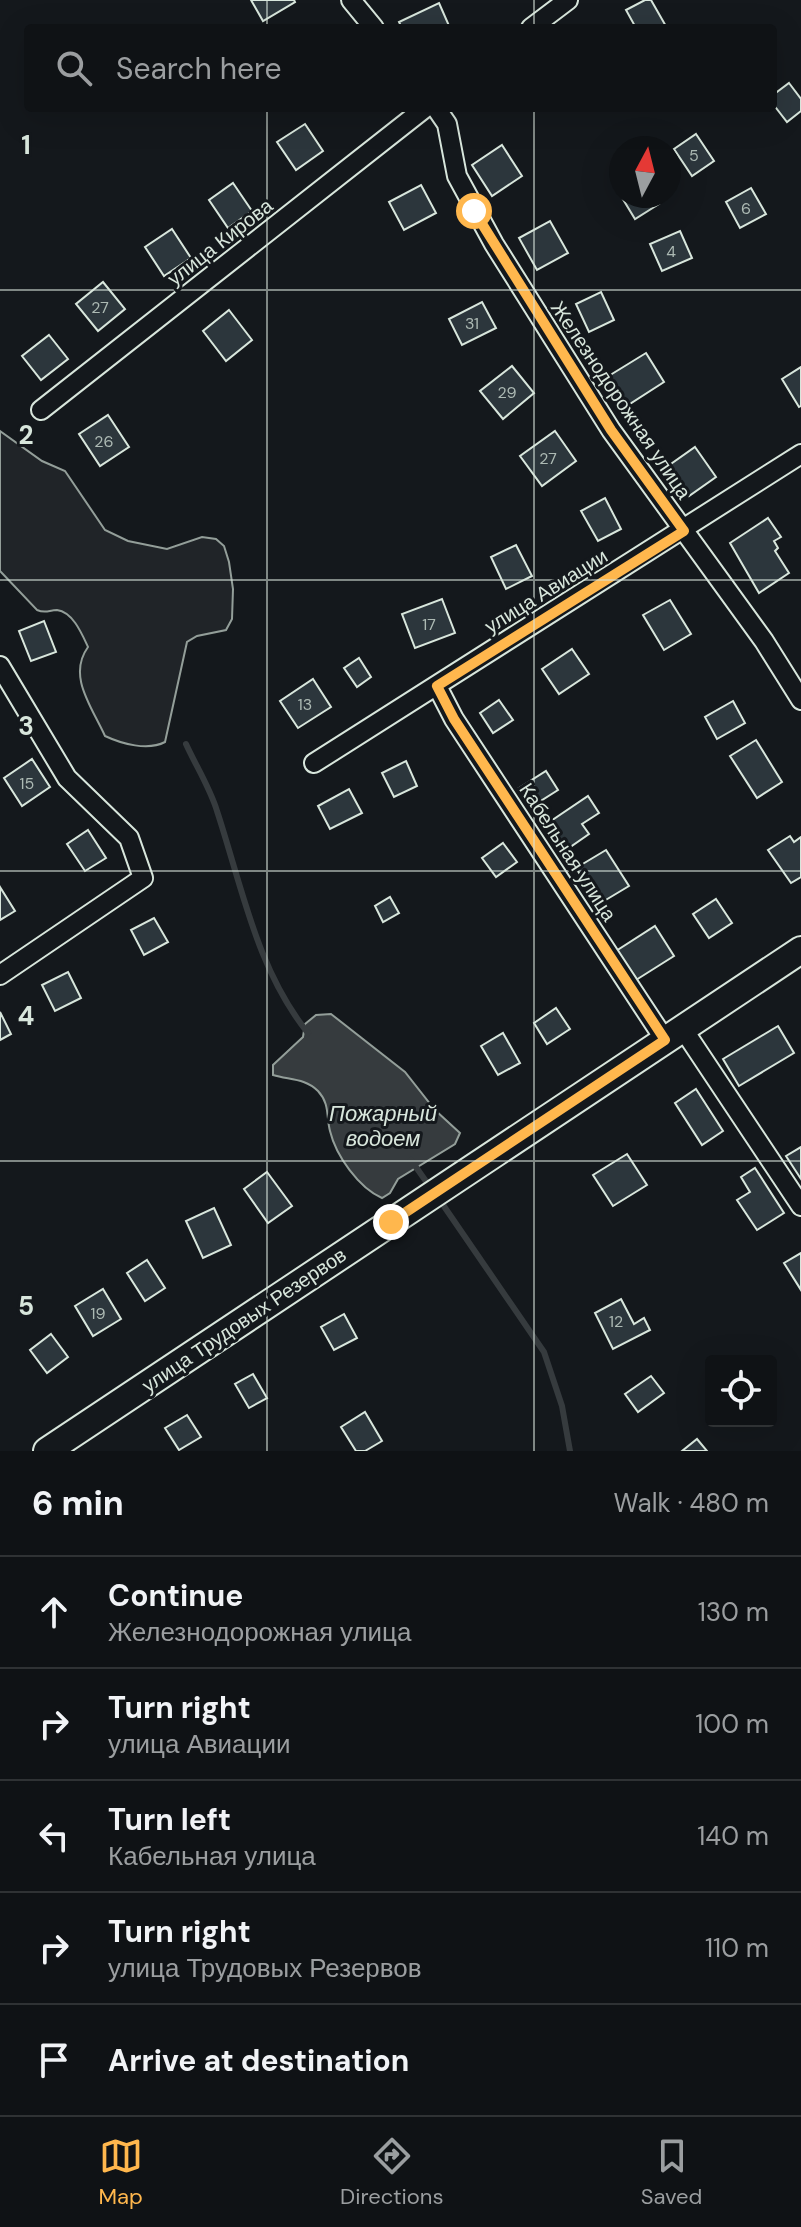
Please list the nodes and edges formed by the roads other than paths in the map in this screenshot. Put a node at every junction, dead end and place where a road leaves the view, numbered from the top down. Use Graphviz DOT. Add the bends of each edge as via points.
graph roads {
  1 [pos="351,0"];
  2 [pos="568,0"];
  3 [pos="371,24"];
  4 [pos="536,24"];
  5 [pos="420,112"];
  6 [pos="439,112"];
  7 [pos="41,410"];
  8 [pos="801,454"];
  9 [pos="684,531"];
  10 [pos="0,666"];
  11 [pos="437,686"];
  12 [pos="801,700"];
  13 [pos="314,763"];
  14 [pos="801,950"];
  15 [pos="0,975"];
  16 [pos="674,1034"];
  17 [pos="801,1206"];
  18 [pos="47,1451"];
  1 -- 3 [label="street"];
  2 -- 4 [label="street"];
  5 -- 7 [label="street, улица Кирова"];
  6 -- 9 [label="street, Железнодорожная улица" via="447,124 457,176 474,211 611,430"];
  8 -- 9 [label="street, улица Авиации"];
  9 -- 11 [label="street, улица Авиации"];
  9 -- 12 [label="street, Железнодорожная улица"];
  10 -- 15 [label="street" via="67,778 129,838 143,878"];
  11 -- 13 [label="street, улица Авиации"];
  11 -- 16 [label="street, Кабельная улица" via="454,719"];
  14 -- 16 [label="main road, улица Трудовых Резервов"];
  16 -- 17 [label="street, Кабельная улица"];
  16 -- 18 [label="main road, улица Трудовых Резервов"];
}
